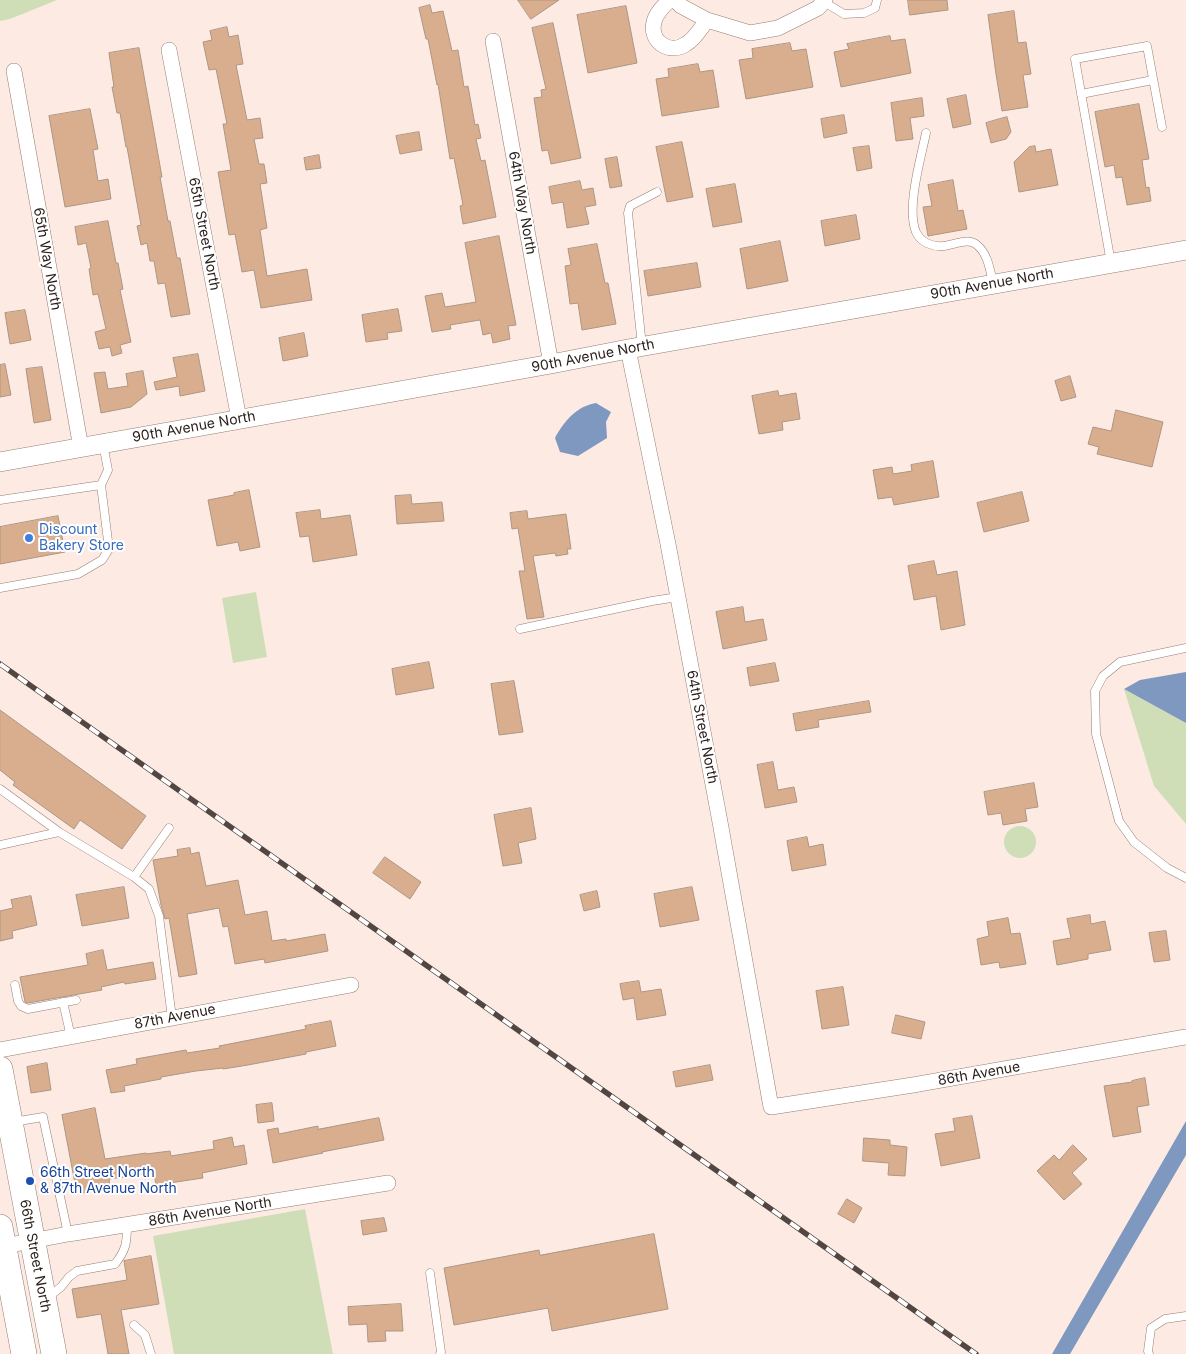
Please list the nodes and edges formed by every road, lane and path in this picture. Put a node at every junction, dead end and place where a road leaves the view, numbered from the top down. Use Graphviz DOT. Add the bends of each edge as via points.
graph roads {
  1 [pos="670,0"];
  2 [pos="675,0"];
  3 [pos="877,0"];
  4 [pos="825,1"];
  5 [pos="707,20"];
  6 [pos="493,41"];
  7 [pos="169,50"];
  8 [pos="14,71"];
  9 [pos="1153,80"];
  10 [pos="1081,94"];
  11 [pos="1162,127"];
  12 [pos="926,134"];
  13 [pos="657,192"];
  14 [pos="1186,250"];
  15 [pos="1111,263"];
  16 [pos="994,284"];
  17 [pos="635,347"];
  18 [pos="551,364"];
  19 [pos="239,419"];
  20 [pos="103,444"];
  21 [pos="81,448"];
  22 [pos="0,462"];
  23 [pos="101,484"];
  24 [pos="0,500"];
  25 [pos="0,588"];
  26 [pos="678,597"];
  27 [pos="520,629"];
  28 [pos="1186,648"];
  29 [pos="0,790"];
  30 [pos="169,828"];
  31 [pos="59,832"];
  32 [pos="0,845"];
  33 [pos="134,877"];
  34 [pos="1186,878"];
  35 [pos="15,985"];
  36 [pos="351,985"];
  37 [pos="76,1000"];
  38 [pos="63,1002"];
  39 [pos="172,1018"];
  40 [pos="71,1037"];
  41 [pos="1186,1037"];
  42 [pos="0,1050"];
  43 [pos="0,1069"];
  44 [pos="770,1107"];
  45 [pos="10,1122"];
  46 [pos="388,1184"];
  47 [pos="128,1225"];
  48 [pos="68,1234"];
  49 [pos="1,1240"];
  50 [pos="32,1240"];
  51 [pos="430,1273"];
  52 [pos="44,1300"];
  53 [pos="1186,1316"];
  54 [pos="134,1325"];
  55 [pos="24,1354"];
  56 [pos="54,1354"];
  57 [pos="151,1354"];
  58 [pos="440,1354"];
  59 [pos="1150,1354"];
  1 -- 5 [label="street" via="653,24 654,36 662,45 674,48 686,45"];
  2 -- 5 [label="street"];
  3 -- 4 [label="lane" via="875,8 864,13 844,14"];
  4 -- 5 [label="street" via="818,8 778,28 750,33"];
  6 -- 18 [label="street, 64th Way North"];
  7 -- 19 [label="street, 65th Street North"];
  8 -- 21 [label="street, 65th Way North"];
  9 -- 10 [label="lane"];
  9 -- 10 [label="lane" via="1147,46 1075,60"];
  9 -- 11 [label="lane"];
  10 -- 15 [label="lane"];
  12 -- 16 [label="lane" via="913,206 916,232 925,243 933,246 970,241 976,244 988,261"];
  13 -- 17 [label="lane" via="630,206 628,213"];
  14 -- 15 [label="street, 90th Avenue North"];
  15 -- 16 [label="street, 90th Avenue North"];
  16 -- 17 [label="street, 90th Avenue North"];
  17 -- 18 [label="street, 90th Avenue North"];
  17 -- 26 [label="street, 64th Street North"];
  18 -- 19 [label="street, 90th Avenue North"];
  19 -- 20 [label="street, 90th Avenue North"];
  20 -- 21 [label="street, 90th Avenue North"];
  20 -- 23 [label="lane" via="108,470"];
  21 -- 22 [label="street, 90th Avenue North"];
  23 -- 24 [label="lane"];
  23 -- 25 [label="lane" via="109,549 102,560 78,574"];
  26 -- 27 [label="lane"];
  26 -- 44 [label="street, 64th Street North"];
  28 -- 34 [label="lane" via="1120,662 1103,676 1095,691 1096,734 1119,820 1134,842 1167,868"];
  29 -- 31 [label="lane"];
  30 -- 33 [label="lane"];
  31 -- 32 [label="lane"];
  31 -- 33 [label="lane"];
  33 -- 39 [label="lane" via="149,889 159,916"];
  35 -- 38 [label="lane" via="18,1001 28,1009"];
  36 -- 39 [label="street, 87th Avenue"];
  37 -- 38 [label="lane"];
  38 -- 40 [label="lane"];
  39 -- 40 [label="street, 87th Avenue"];
  40 -- 42 [label="street, 87th Avenue"];
  41 -- 44 [label="street, 86th Avenue" via="913,1086"];
  43 -- 45 [label="main road, 66th Street North"];
  45 -- 48 [label="lane" via="43,1117"];
  45 -- 50 [label="main road, 66th Street North"];
  46 -- 47 [label="street, 86th Avenue North"];
  47 -- 48 [label="street, 86th Avenue North"];
  47 -- 52 [label="lane" via="123,1253 114,1264 77,1271"];
  48 -- 50 [label="street, 86th Avenue North"];
  49 -- 50 [label="street"];
  49 -- 55 [label="main road, 66th Street North"];
  50 -- 52 [label="main road, 66th Street North"];
  51 -- 58 [label="lane"];
  52 -- 56 [label="main road, 66th Street North"];
  53 -- 59 [label="lane" via="1165,1319 1151,1328"];
  54 -- 57 [label="lane" via="145,1335"];
}
